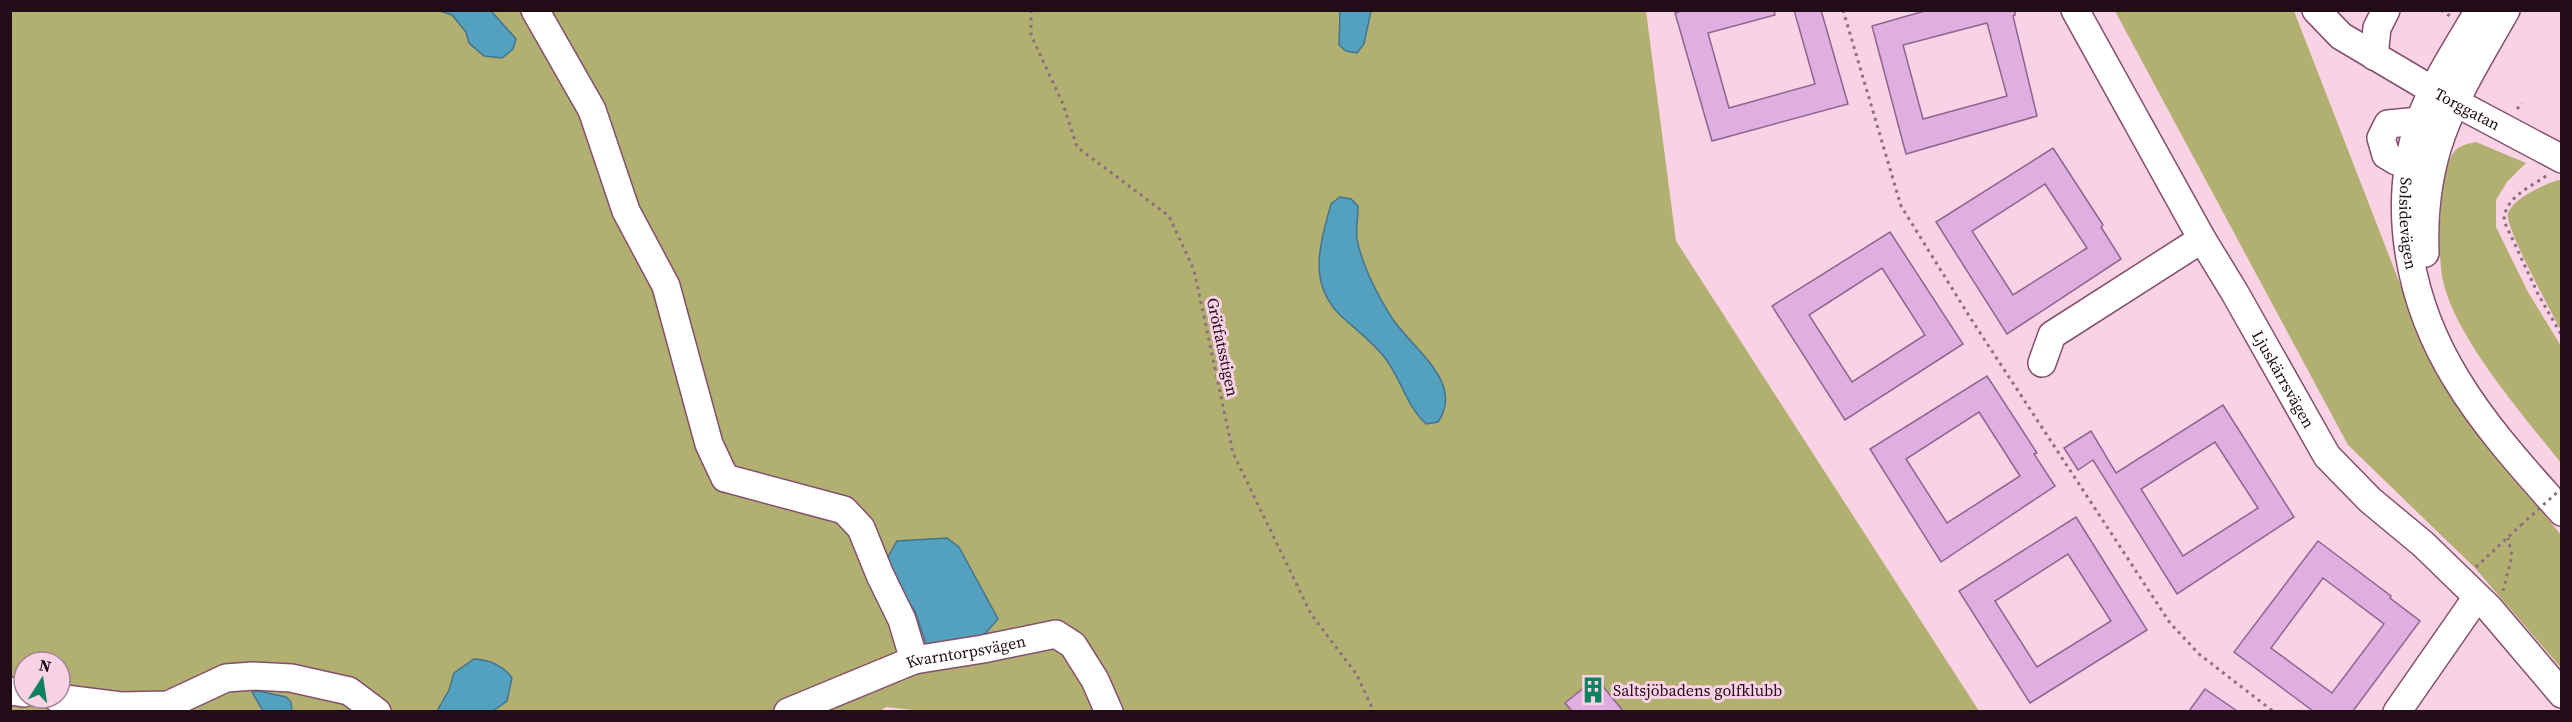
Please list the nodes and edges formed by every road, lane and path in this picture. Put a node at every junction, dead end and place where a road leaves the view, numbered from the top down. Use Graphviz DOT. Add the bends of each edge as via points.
graph roads {
  1 [pos="535,10"];
  2 [pos="1031,10"];
  3 [pos="1843,10"];
  4 [pos="2075,10"];
  5 [pos="2316,10"];
  6 [pos="2479,10"];
  7 [pos="2506,10"];
  8 [pos="2385,12"];
  9 [pos="2374,56"];
  10 [pos="2444,96"];
  11 [pos="2522,103"];
  12 [pos="2509,109"];
  13 [pos="2420,164"];
  14 [pos="2557,166"];
  15 [pos="2202,239"];
  16 [pos="2562,336"];
  17 [pos="2042,363"];
  18 [pos="2554,480"];
  19 [pos="2562,488"];
  20 [pos="2562,512"];
  21 [pos="2508,538"];
  22 [pos="2479,592"];
  23 [pos="914,660"];
  24 [pos="2562,694"];
  25 [pos="72,700"];
  26 [pos="165,708"];
  27 [pos="377,711"];
  28 [pos="788,711"];
  29 [pos="1109,711"];
  30 [pos="1374,711"];
  31 [pos="2274,711"];
  32 [pos="2397,711"];
  1 -- 23 [label="street" via="591,110 626,211 666,286 709,444 725,478 844,510 861,528 902,620"];
  2 -- 30 [label="path, Grötfatsstigen" via="1031,35 1063,104 1077,147 1169,216 1194,270 1233,453 1311,614 1357,675"];
  3 -- 31 [label="path" via="1901,206 2170,623 2199,654"];
  4 -- 15 [label="street, Ljuskärrsvägen"];
  5 -- 9 [label="street, Torggatan" via="2341,36"];
  6 -- 10 [label="street, Solsidevägen"];
  7 -- 10 [label="street, Solsidevägen"];
  8 -- 9 [label="street" via="2377,28"];
  9 -- 10 [label="street, Torggatan"];
  10 -- 13 [label="street, Solsidevägen" via="2436,146"];
  10 -- 13 [label="street, Solsidevägen" via="2420,121"];
  10 -- 14 [label="street, Torggatan"];
  11 -- 12 [label="path" via="2517,109"];
  13 -- 20 [label="street, Solsidevägen" via="2406,223 2409,259 2419,300 2456,379"];
  14 -- 16 [label="path" via="2507,204 2504,221"];
  15 -- 17 [label="street" via="2052,335"];
  15 -- 22 [label="street, Ljuskärrsvägen" via="2327,456 2370,500"];
  18 -- 19 [label="path"];
  19 -- 21 [label="path, bridge"];
  21 -- 22 [label="path"];
  21 -- 22 [label="path" via="2512,556 2503,591"];
  22 -- 24 [label="street, Ljuskärrsvägen"];
  22 -- 32 [label="street"];
  23 -- 28 [label="street, Kvarntorpsvägen"];
  23 -- 29 [label="street, Kvarntorpsvägen" via="1056,634 1073,645"];
  25 -- 26 [label="street"];
  26 -- 27 [label="street" via="226,678 253,676 291,678 349,691"];
}
